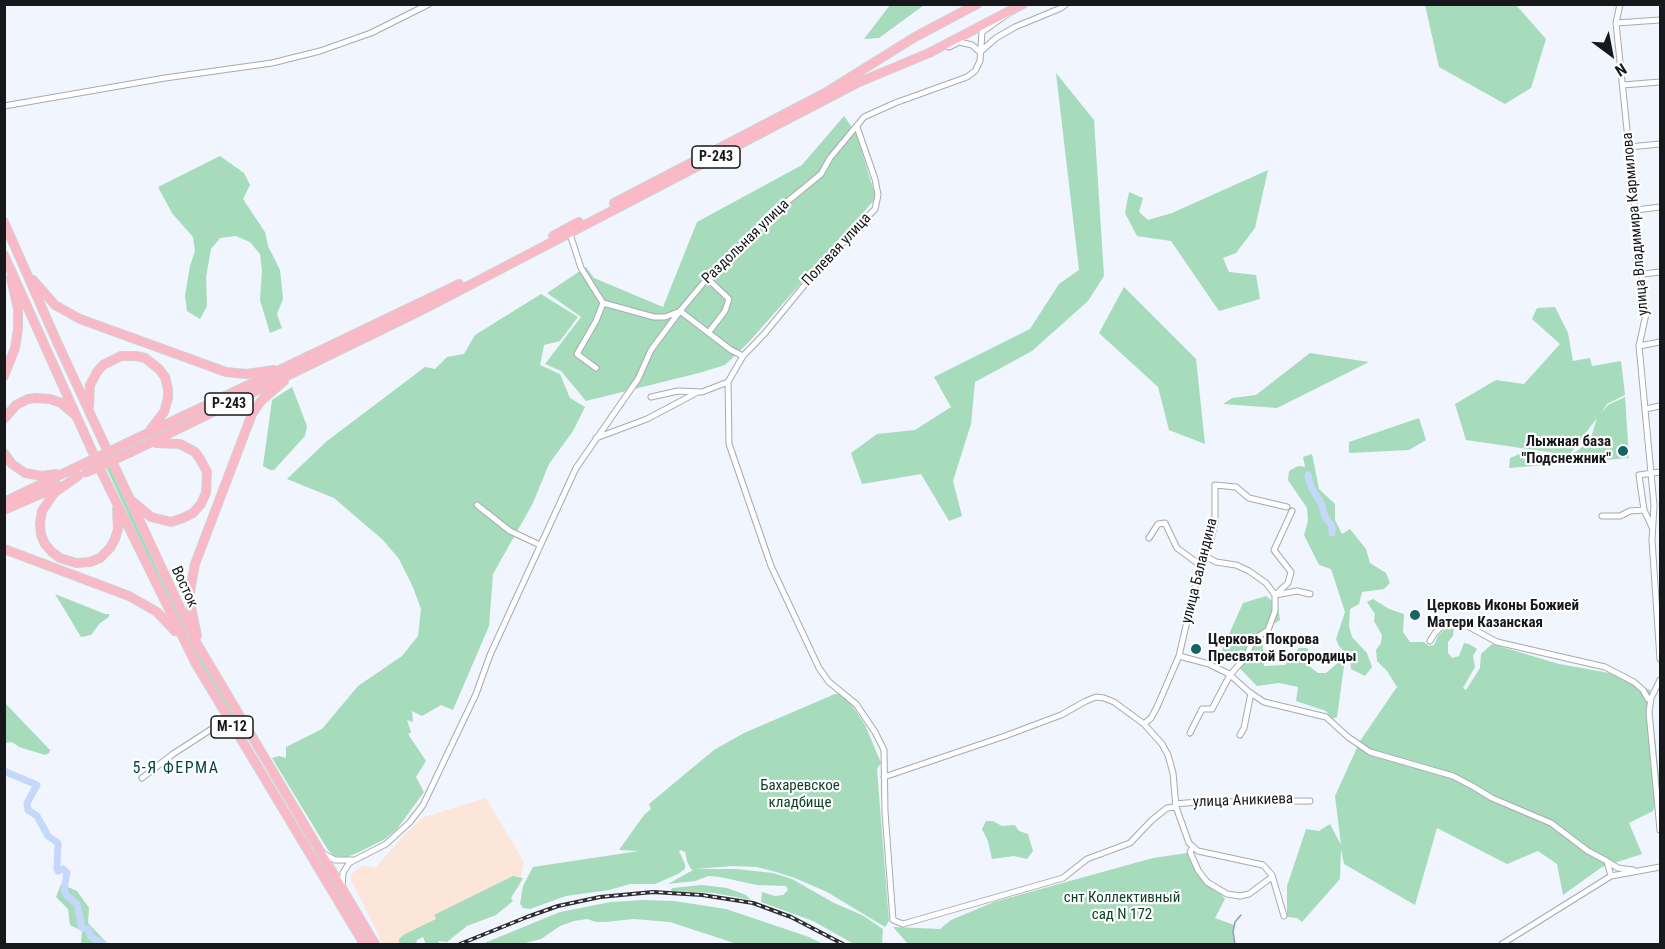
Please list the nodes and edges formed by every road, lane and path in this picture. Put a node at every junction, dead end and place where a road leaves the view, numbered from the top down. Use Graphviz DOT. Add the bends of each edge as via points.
graph roads {
  1 [pos="429,4"];
  2 [pos="970,4"];
  3 [pos="977,4"];
  4 [pos="1023,4"];
  5 [pos="1066,4"];
  6 [pos="1620,4"];
  7 [pos="1010,12"];
  8 [pos="958,14"];
  9 [pos="1660,20"];
  10 [pos="1616,23"];
  11 [pos="980,52"];
  12 [pos="929,53"];
  13 [pos="1660,82"];
  14 [pos="1623,85"];
  15 [pos="4,106"];
  16 [pos="855,128"];
  17 [pos="1660,144"];
  18 [pos="1629,147"];
  19 [pos="1660,207"];
  20 [pos="1636,210"];
  21 [pos="6,225"];
  22 [pos="570,234"];
  23 [pos="4,255"];
  24 [pos="4,261"];
  25 [pos="1660,272"];
  26 [pos="1643,274"];
  27 [pos="705,280"];
  28 [pos="603,303"];
  29 [pos="680,311"];
  30 [pos="710,332"];
  31 [pos="1660,342"];
  32 [pos="1640,346"];
  33 [pos="743,356"];
  34 [pos="308,365"];
  35 [pos="292,366"];
  36 [pos="596,368"];
  37 [pos="4,376"];
  38 [pos="728,382"];
  39 [pos="696,393"];
  40 [pos="651,397"];
  41 [pos="1660,406"];
  42 [pos="1645,409"];
  43 [pos="89,413"];
  44 [pos="4,419"];
  45 [pos="78,420"];
  46 [pos="141,436"];
  47 [pos="594,439"];
  48 [pos="149,443"];
  49 [pos="4,453"];
  50 [pos="79,471"];
  51 [pos="1660,472"];
  52 [pos="1652,474"];
  53 [pos="129,498"];
  54 [pos="115,500"];
  55 [pos="4,502"];
  56 [pos="477,505"];
  57 [pos="1287,507"];
  58 [pos="4,510"];
  59 [pos="1644,510"];
  60 [pos="1292,511"];
  61 [pos="1602,516"];
  62 [pos="1653,529"];
  63 [pos="1149,538"];
  64 [pos="1660,539"];
  65 [pos="1652,540"];
  66 [pos="540,545"];
  67 [pos="4,549"];
  68 [pos="1205,556"];
  69 [pos="1200,566"];
  70 [pos="1310,594"];
  71 [pos="1275,595"];
  72 [pos="1658,600"];
  73 [pos="1430,640"];
  74 [pos="189,650"];
  75 [pos="201,651"];
  76 [pos="1179,657"];
  77 [pos="1660,659"];
  78 [pos="1230,675"];
  79 [pos="1660,679"];
  80 [pos="1251,693"];
  81 [pos="1651,698"];
  82 [pos="227,719"];
  83 [pos="1144,724"];
  84 [pos="1190,733"];
  85 [pos="1240,735"];
  86 [pos="884,777"];
  87 [pos="142,778"];
  88 [pos="1659,794"];
  89 [pos="1175,795"];
  90 [pos="1310,801"];
  91 [pos="1176,805"];
  92 [pos="1167,808"];
  93 [pos="1660,830"];
  94 [pos="1193,847"];
  95 [pos="320,850"];
  96 [pos="354,860"];
  97 [pos="1607,861"];
  98 [pos="1660,867"];
  99 [pos="1638,870"];
  100 [pos="1611,876"];
  101 [pos="1272,877"];
  102 [pos="342,889"];
  103 [pos="1284,916"];
  104 [pos="364,945"];
  105 [pos="375,945"];
  106 [pos="1502,945"];
  1 -- 15 [label="street" via="371,33 272,63"];
  2 -- 8 [label="street"];
  3 -- 8 [label="highway"];
  4 -- 7 [label="highway, Р-243"];
  5 -- 11 [label="street" via="1015,27"];
  6 -- 10 [label="street, улица Владимира Кармилова"];
  7 -- 11 [label="street, Раздольная улица" via="982,32"];
  7 -- 12 [label="highway, Р-243"];
  8 -- 35 [label="highway" via="847,80 488,269"];
  9 -- 10 [label="street"];
  10 -- 14 [label="street, улица Владимира Кармилова"];
  11 -- 12 [label="street" via="959,42"];
  11 -- 16 [label="street, Раздольная улица" via="975,71 967,77 876,110"];
  12 -- 22 [label="highway, Р-243" via="857,83"];
  13 -- 14 [label="street"];
  14 -- 18 [label="street, улица Владимира Кармилова"];
  16 -- 27 [label="street, Раздольная улица" via="820,174 765,220"];
  16 -- 33 [label="street, Полевая улица" via="875,179 875,209"];
  17 -- 18 [label="street"];
  18 -- 20 [label="street, улица Владимира Кармилова"];
  19 -- 20 [label="street"];
  20 -- 26 [label="street, улица Владимира Кармилова"];
  21 -- 35 [label="highway" via="35,283 72,316 226,372 254,374"];
  21 -- 43 [label="highway, Восток / М-12"];
  22 -- 28 [label="street" via="581,268"];
  22 -- 34 [label="highway, Р-243"];
  23 -- 45 [label="highway, Восток / М-12"];
  24 -- 37 [label="highway" via="19,319 15,348"];
  25 -- 26 [label="street"];
  26 -- 32 [label="street, улица Владимира Кармилова" via="1646,314"];
  27 -- 29 [label="street, Раздольная улица"];
  27 -- 30 [label="street" via="710,280 729,299"];
  28 -- 29 [label="street" via="654,318"];
  28 -- 36 [label="street" via="577,354"];
  29 -- 30 [label="street"];
  29 -- 47 [label="street, Раздольная улица" via="651,350 638,379"];
  30 -- 33 [label="street"];
  31 -- 32 [label="street"];
  32 -- 42 [label="street, улица Владимира Кармилова"];
  33 -- 38 [label="street, Полевая улица"];
  34 -- 48 [label="highway, Р-243"];
  34 -- 75 [label="highway" via="261,400 242,437 195,564 190,588"];
  35 -- 46 [label="highway, Р-243"];
  38 -- 39 [label="street"];
  38 -- 86 [label="street" via="729,444 771,566 819,668 829,682 850,698 876,732 884,750"];
  39 -- 40 [label="street" via="678,391"];
  39 -- 47 [label="street" via="647,419"];
  41 -- 42 [label="street"];
  42 -- 52 [label="street, улица Владимира Кармилова"];
  43 -- 46 [label="highway" via="89,390 100,368 121,356 144,358 165,377 168,398 159,421"];
  43 -- 53 [label="highway, Восток / М-12"];
  44 -- 45 [label="highway" via="19,403 40,398 61,403"];
  45 -- 54 [label="highway, Восток / М-12"];
  46 -- 50 [label="highway, Р-243, bridge"];
  47 -- 66 [label="street, Раздольная улица"];
  48 -- 50 [label="highway, Р-243, bridge"];
  48 -- 53 [label="highway" via="180,444 195,453 207,472 206,493 193,513 171,522 151,518"];
  49 -- 50 [label="highway" via="15,467 33,475"];
  50 -- 54 [label="highway" via="50,497 41,516 43,540 52,552 71,562 100,558 113,544 118,529"];
  50 -- 55 [label="highway"];
  50 -- 58 [label="highway"];
  51 -- 52 [label="street"];
  52 -- 59 [label="street" via="1639,475"];
  52 -- 62 [label="street, улица Владимира Кармилова"];
  53 -- 75 [label="highway, Восток / М-12"];
  54 -- 74 [label="highway, Восток / М-12"];
  56 -- 66 [label="street" via="510,531"];
  57 -- 68 [label="street, улица Баландина" via="1249,498 1236,487 1215,485 1215,522"];
  59 -- 61 [label="street"];
  59 -- 62 [label="street"];
  60 -- 71 [label="street" via="1274,549 1291,572 1288,583"];
  62 -- 65 [label="street, улица Владимира Кармилова"];
  63 -- 69 [label="street" via="1158,524 1165,523 1177,548"];
  64 -- 65 [label="street"];
  65 -- 72 [label="street, улица Владимира Кармилова"];
  66 -- 96 [label="street, Раздольная улица" via="423,805 386,844"];
  67 -- 74 [label="highway" via="140,602 165,620"];
  68 -- 69 [label="street, улица Баландина"];
  68 -- 71 [label="street" via="1249,571"];
  69 -- 76 [label="street, улица Баландина"];
  70 -- 71 [label="street" via="1297,591"];
  71 -- 78 [label="street" via="1275,611 1268,630 1253,640"];
  72 -- 77 [label="street, улица Владимира Кармилова"];
  73 -- 81 [label="street" via="1444,624 1464,624 1497,642 1605,668 1634,682"];
  74 -- 82 [label="highway, Восток / М-12"];
  75 -- 95 [label="highway, Восток / М-12"];
  76 -- 78 [label="street" via="1209,664"];
  76 -- 83 [label="street, улица Баландина" via="1157,707"];
  78 -- 80 [label="street"];
  78 -- 84 [label="street" via="1212,709 1202,709"];
  79 -- 81 [label="street"];
  80 -- 85 [label="street"];
  80 -- 97 [label="street" via="1264,702 1326,717 1370,752 1453,776 1551,824"];
  81 -- 88 [label="street" via="1649,712"];
  82 -- 87 [label="street"];
  82 -- 104 [label="highway, Восток / М-12"];
  83 -- 86 [label="street" via="1114,702 1096,697 1061,715"];
  83 -- 89 [label="street" via="1168,755"];
  86 -- 92 [label="street" via="893,920 903,924 1063,878 1087,859 1131,843"];
  88 -- 93 [label="street"];
  89 -- 91 [label="street"];
  89 -- 92 [label="street"];
  90 -- 91 [label="street, улица Аникиева"];
  91 -- 92 [label="street, улица Аникиева"];
  91 -- 94 [label="street"];
  94 -- 101 [label="street" via="1263,865"];
  94 -- 101 [label="street" via="1190,852 1198,870 1207,882 1227,894 1249,894"];
  95 -- 96 [label="street" via="334,860"];
  95 -- 102 [label="highway, Восток / М-12"];
  96 -- 102 [label="street" via="342,873"];
  97 -- 99 [label="street" via="1618,868"];
  97 -- 100 [label="street"];
  98 -- 99 [label="street"];
  99 -- 100 [label="street"];
  100 -- 106 [label="street"];
  101 -- 103 [label="street"];
  102 -- 105 [label="highway, Восток / М-12"];
}
